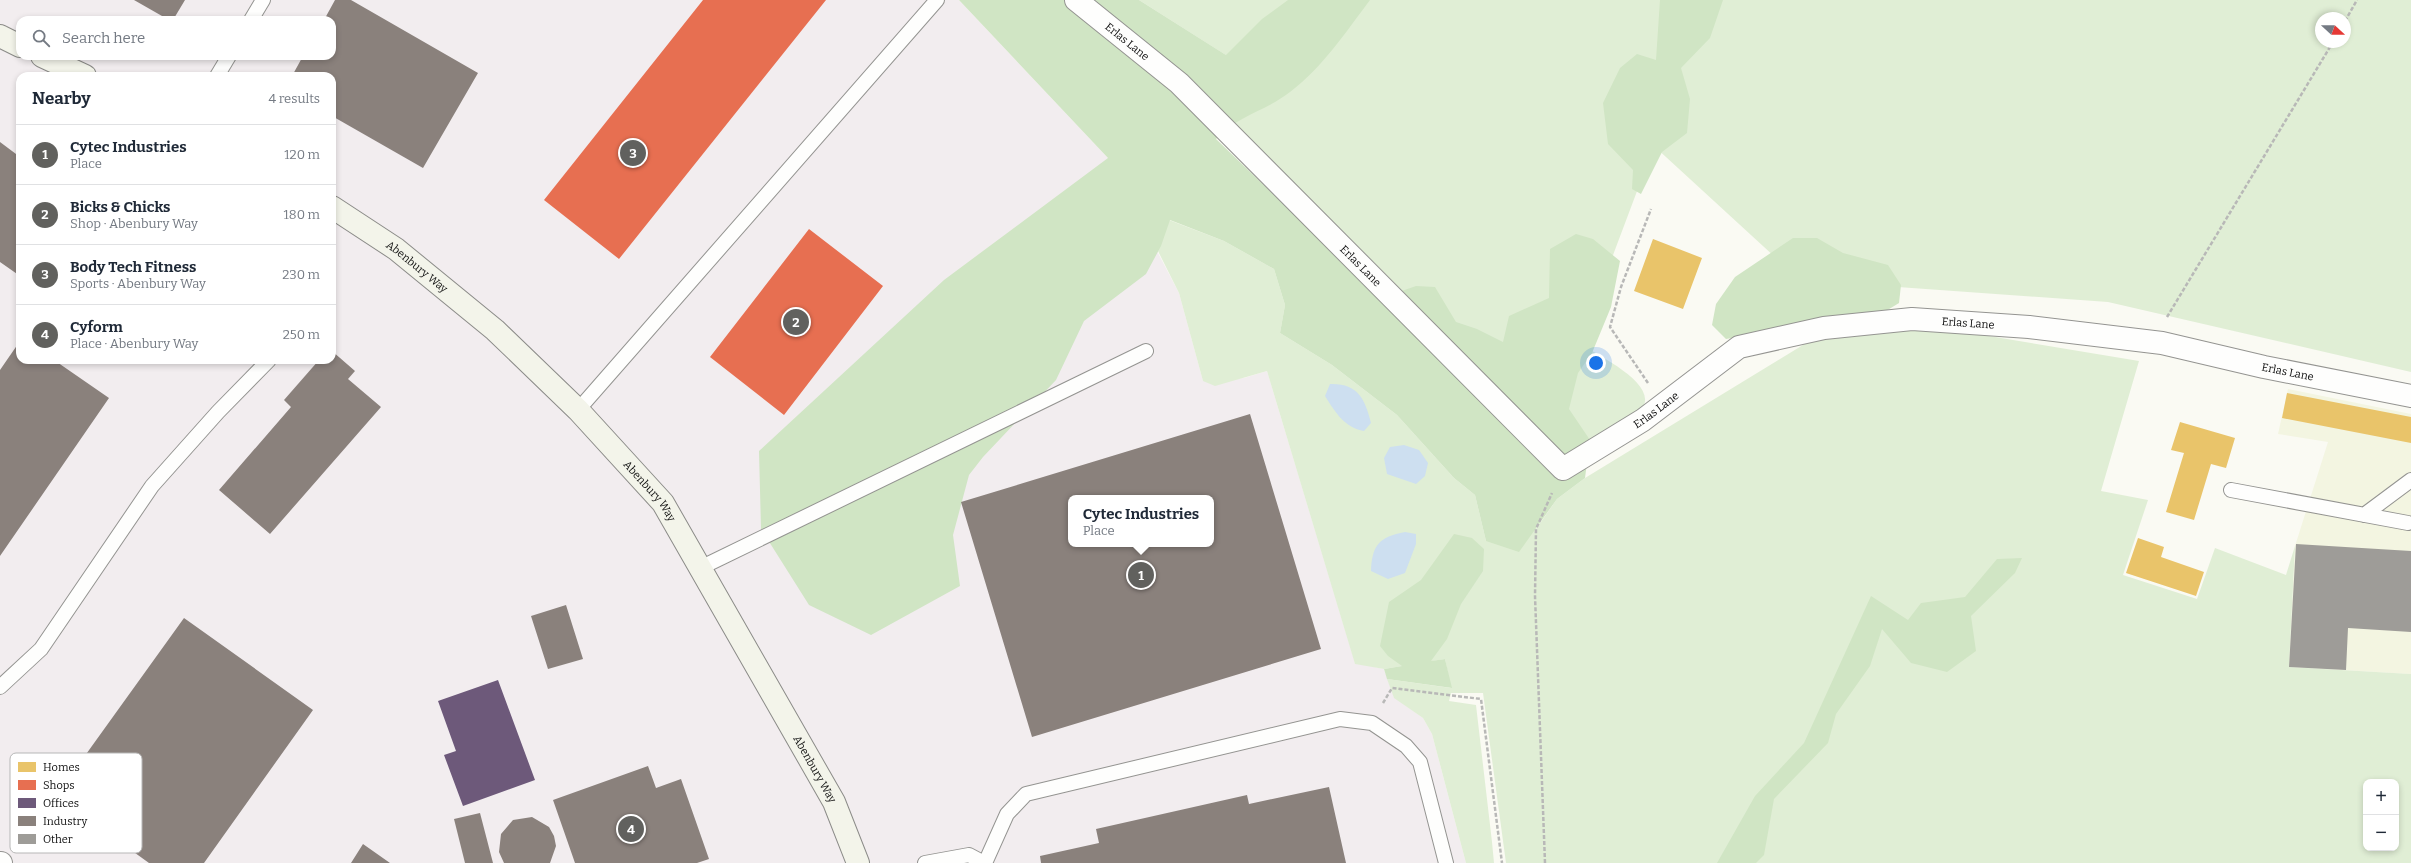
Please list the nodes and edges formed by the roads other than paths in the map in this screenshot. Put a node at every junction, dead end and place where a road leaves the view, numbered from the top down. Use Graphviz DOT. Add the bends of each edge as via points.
graph roads {
  1 [pos="263,0"];
  2 [pos="937,0"];
  3 [pos="1076,0"];
  4 [pos="253,16"];
  5 [pos="0,36"];
  6 [pos="16,44"];
  7 [pos="227,60"];
  8 [pos="50,65"];
  9 [pos="72,72"];
  10 [pos="219,72"];
  11 [pos="336,210"];
  12 [pos="1146,351"];
  13 [pos="264,364"];
  14 [pos="2411,396"];
  15 [pos="578,410"];
  16 [pos="2411,480"];
  17 [pos="2231,490"];
  18 [pos="2364,515"];
  19 [pos="2408,523"];
  20 [pos="700,568"];
  21 [pos="0,687"];
  22 [pos="858,863"];
  23 [pos="925,863"];
  24 [pos="984,863"];
  25 [pos="1446,863"];
  1 -- 4 [label="lane"];
  2 -- 15 [label="lane"];
  3 -- 14 [label="street, Erlas Lane" via="1179,83 1562,469 1654,412 1740,347 1824,328 1912,319 2029,327 2162,343"];
  5 -- 6 [label="street"];
  7 -- 10 [label="lane"];
  8 -- 9 [label="street"];
  11 -- 15 [label="street, Abenbury Way" via="396,249 494,330"];
  12 -- 20 [label="lane"];
  13 -- 21 [label="lane" via="152,486 41,649"];
  15 -- 20 [label="street, Abenbury Way" via="662,503"];
  16 -- 18 [label="lane"];
  17 -- 18 [label="lane"];
  18 -- 19 [label="lane"];
  20 -- 22 [label="street, Abenbury Way" via="834,802"];
  23 -- 24 [label="lane" via="969,855"];
  24 -- 25 [label="lane" via="1007,814 1026,794 1340,720 1372,722 1406,746 1420,762"];
}
